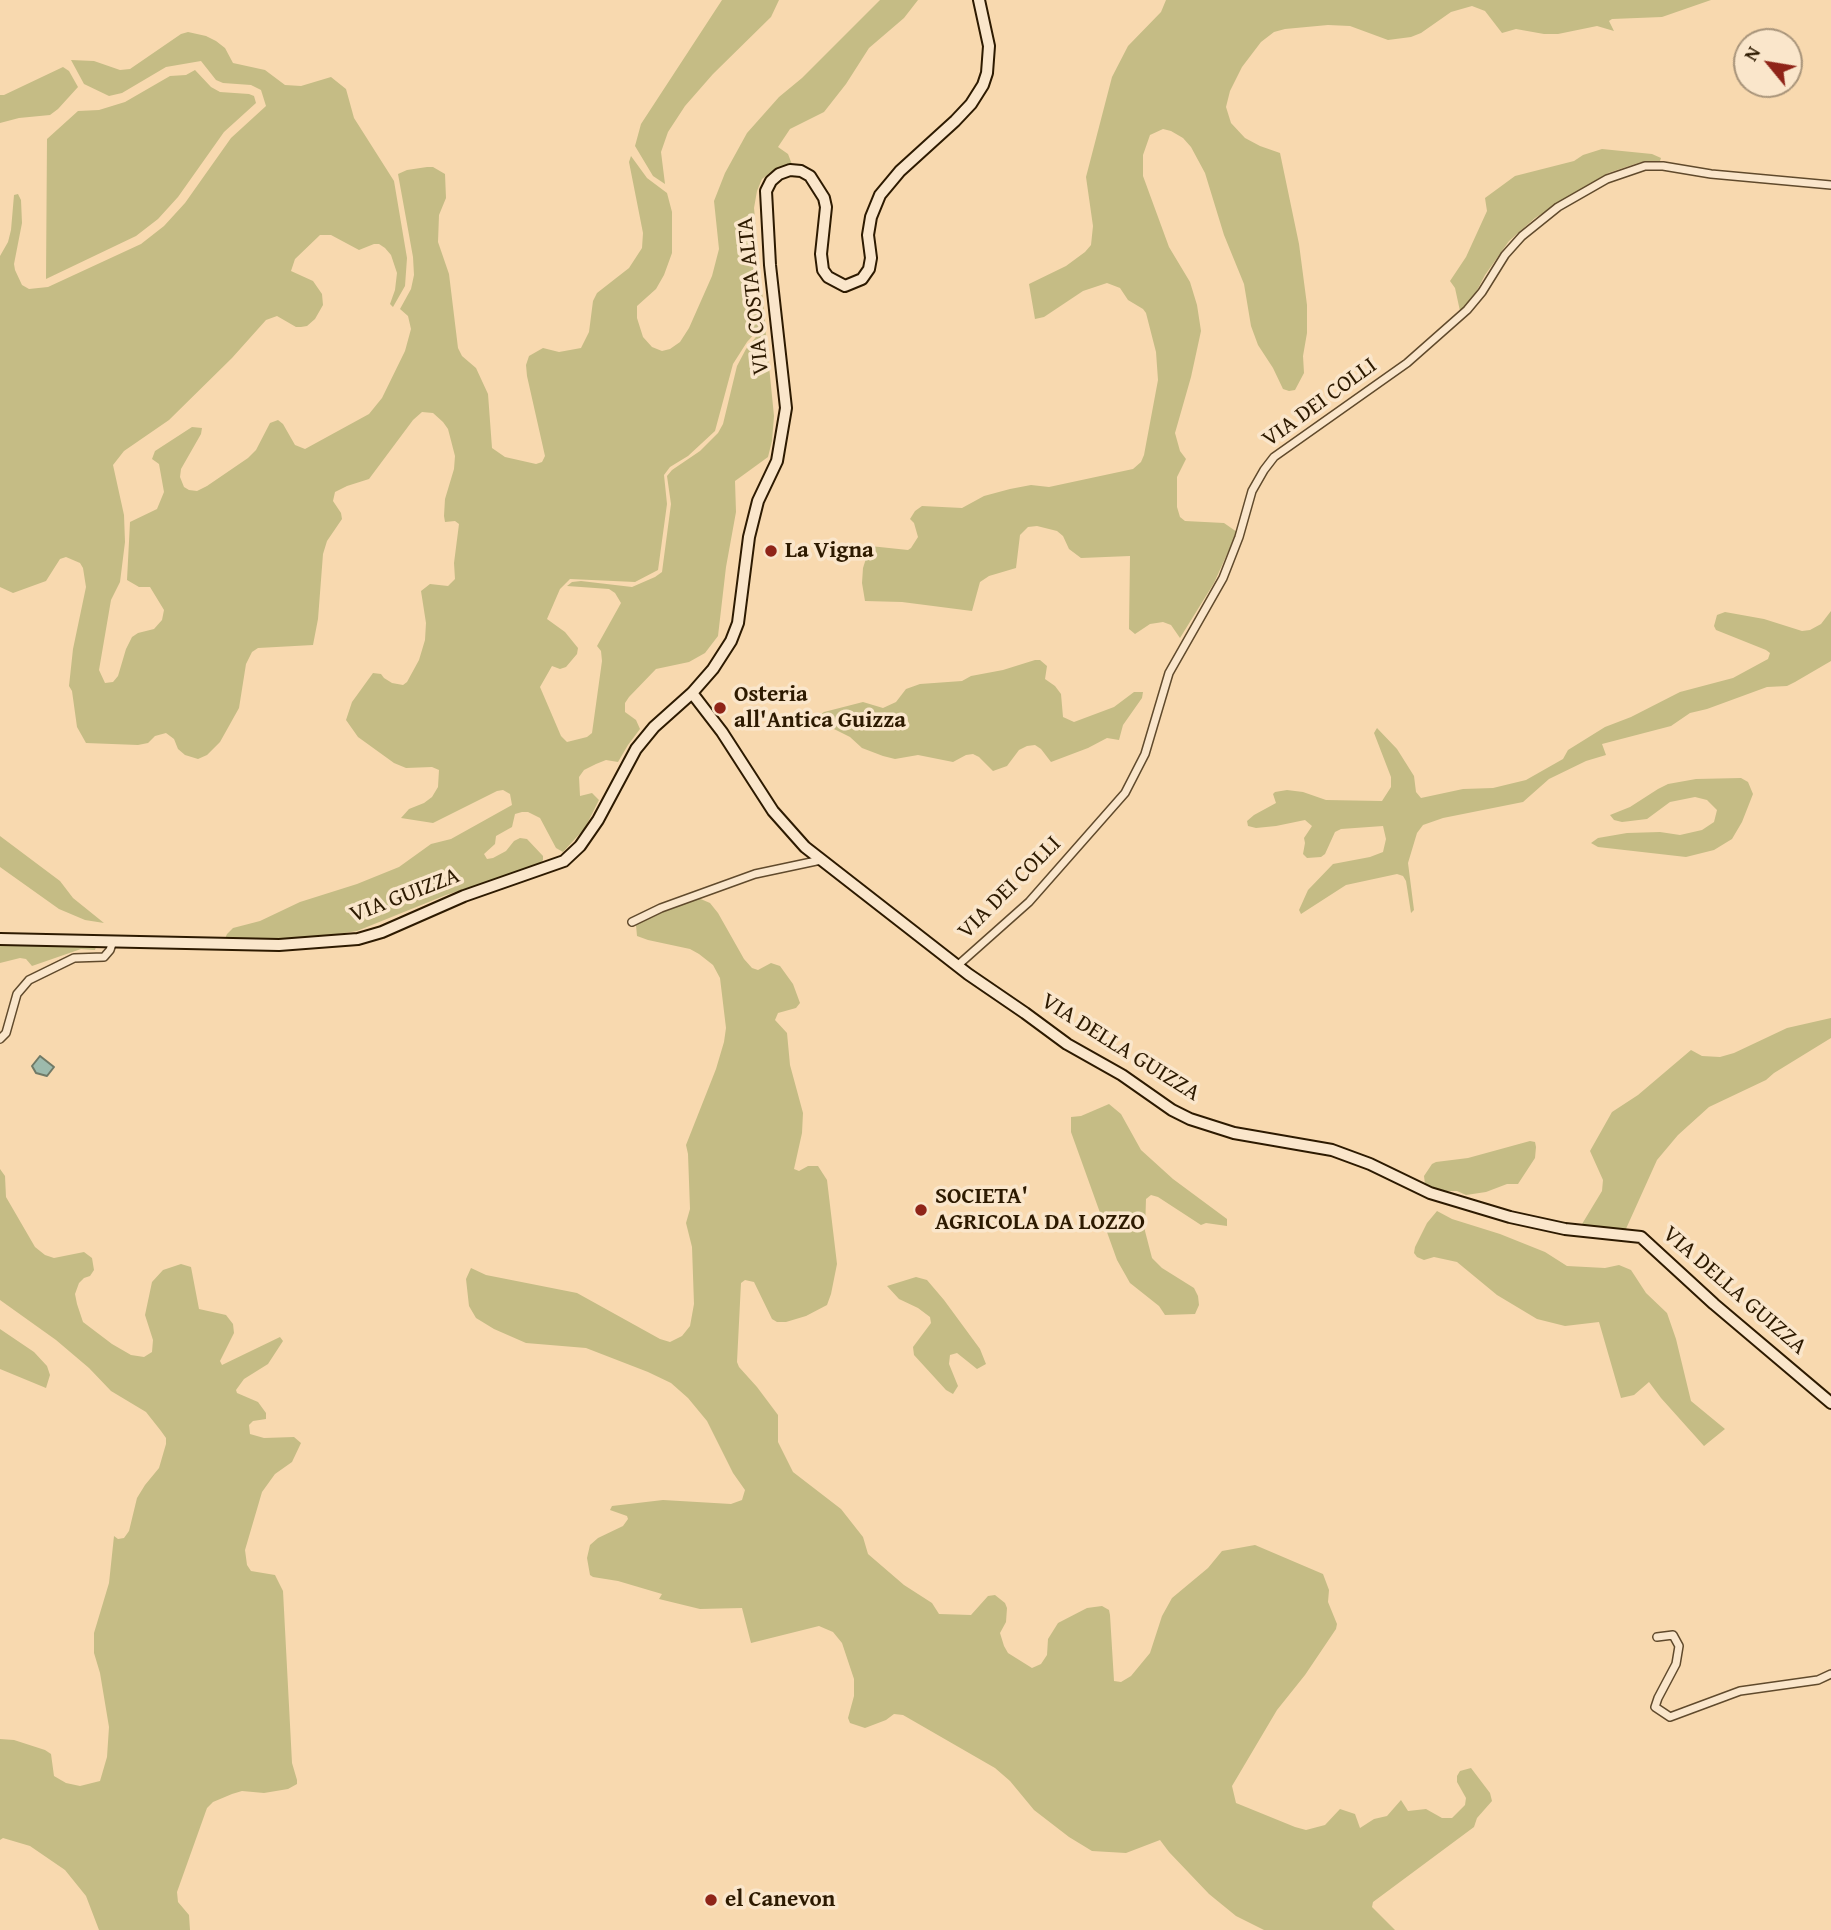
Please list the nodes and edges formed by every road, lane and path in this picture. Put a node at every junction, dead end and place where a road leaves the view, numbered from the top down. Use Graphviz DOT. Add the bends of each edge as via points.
graph roads {
  1 [pos="979,0"];
  2 [pos="1831,185"];
  3 [pos="692,694"];
  4 [pos="821,860"];
  5 [pos="632,922"];
  6 [pos="0,939"];
  7 [pos="113,940"];
  8 [pos="957,966"];
  9 [pos="0,1039"];
  10 [pos="1831,1403"];
  11 [pos="1657,1637"];
  12 [pos="1831,1674"];
  1 -- 3 [label="main road, VIA COSTA ALTA" via="989,46 983,85 971,104 880,195 868,235 869,269 862,279 845,286 823,270 826,207 821,189 810,176 790,170 779,174 766,191 786,408 783,434 753,518 738,623 724,654"];
  2 -- 8 [label="street, VIA DEI COLLI" via="1663,166 1645,166 1607,179 1558,207 1522,236 1467,310 1407,363 1274,457 1252,491 1223,578 1169,673 1145,754 1125,793 1030,902"];
  3 -- 4 [label="main road, VIA DELLA GUIZZA" via="774,811"];
  3 -- 7 [label="main road, VIA GUIZZA" via="636,749 598,820 564,862 358,939 279,945"];
  4 -- 5 [label="street" via="755,874"];
  4 -- 8 [label="main road, VIA DELLA GUIZZA"];
  6 -- 7 [label="main road, VIA GUIZZA"];
  7 -- 9 [label="street" via="104,957 74,958 29,980 17,994"];
  8 -- 10 [label="main road, VIA DELLA GUIZZA" via="1067,1044 1190,1119 1234,1133 1332,1150 1430,1193 1510,1217 1565,1229 1641,1237"];
  11 -- 12 [label="street" via="1673,1634 1679,1646 1676,1664 1656,1707 1670,1717 1740,1691 1818,1680"];
}
